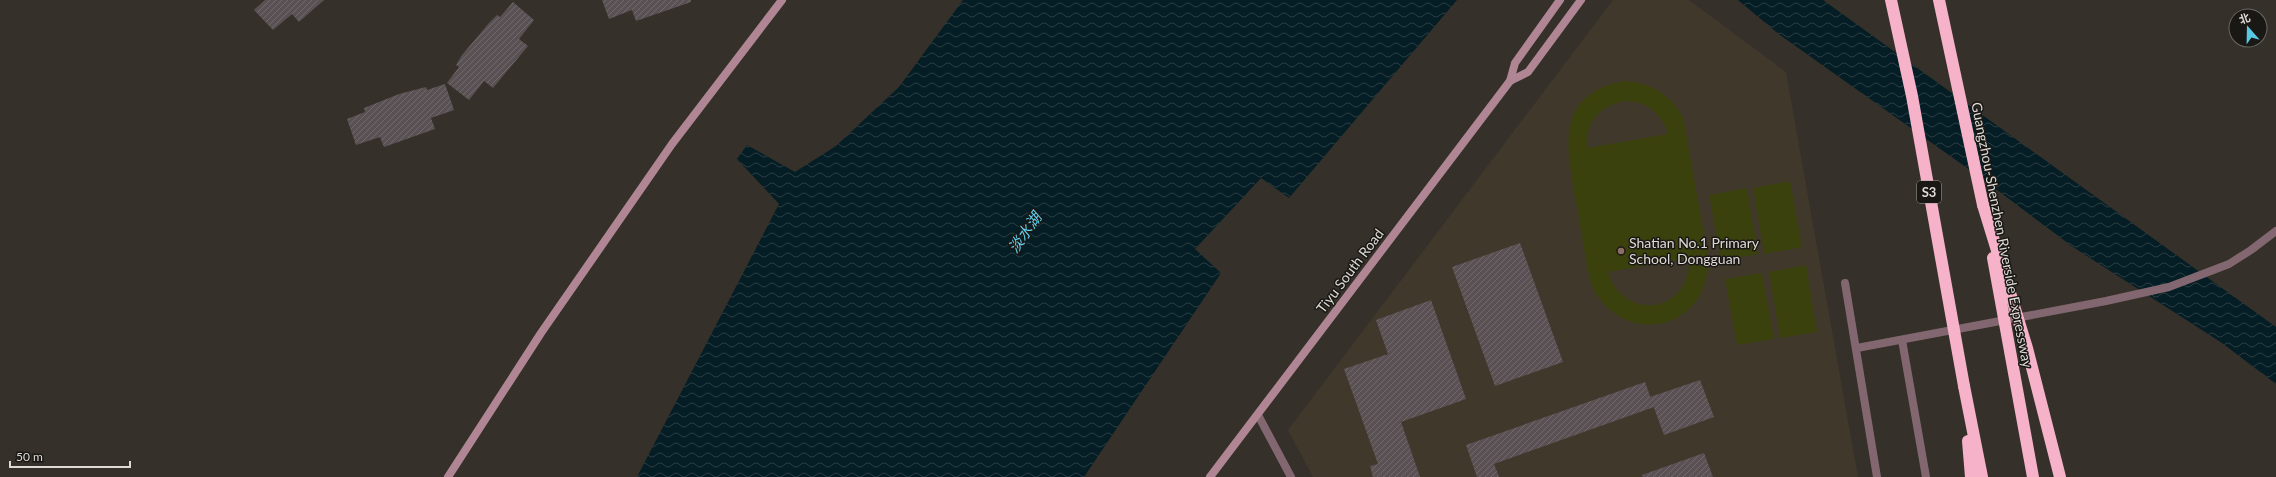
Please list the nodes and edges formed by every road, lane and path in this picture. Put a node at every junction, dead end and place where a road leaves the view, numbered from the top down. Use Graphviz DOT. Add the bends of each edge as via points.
graph roads {
  1 [pos="782,0"];
  2 [pos="1560,0"];
  3 [pos="1581,0"];
  4 [pos="1891,0"];
  5 [pos="1939,0"];
  6 [pos="1510,81"];
  7 [pos="1983,205"];
  8 [pos="2276,231"];
  9 [pos="1845,283"];
  10 [pos="1902,340"];
  11 [pos="1857,348"];
  12 [pos="1964,386"];
  13 [pos="1258,415"];
  14 [pos="448,477"];
  15 [pos="1210,477"];
  16 [pos="1291,477"];
  17 [pos="1877,477"];
  18 [pos="1926,477"];
  19 [pos="1971,477"];
  20 [pos="1982,477"];
  21 [pos="2033,477"];
  22 [pos="2060,477"];
  1 -- 14 [label="street" via="668,150 541,333"];
  2 -- 6 [label="street, Tiyu South Road" via="1515,63"];
  3 -- 6 [label="street, Tiyu South Road" via="1528,72"];
  4 -- 12 [label="highway, S3, bridge" via="1912,96"];
  5 -- 7 [label="highway, Guangzhou-Shenzhen Riverside Expressway"];
  6 -- 13 [label="street, Tiyu South Road"];
  7 -- 21 [label="highway, Guangzhou-Shenzhen Riverside Expressway, bridge"];
  7 -- 22 [label="highway, bridge" via="2028,348"];
  8 -- 10 [label="street" via="2229,264 2169,287"];
  9 -- 11 [label="street"];
  10 -- 11 [label="street"];
  10 -- 18 [label="street"];
  11 -- 17 [label="street"];
  12 -- 19 [label="highway"];
  12 -- 20 [label="highway, S3"];
  13 -- 15 [label="street, Tiyu South Road"];
  13 -- 16 [label="street"];
}
